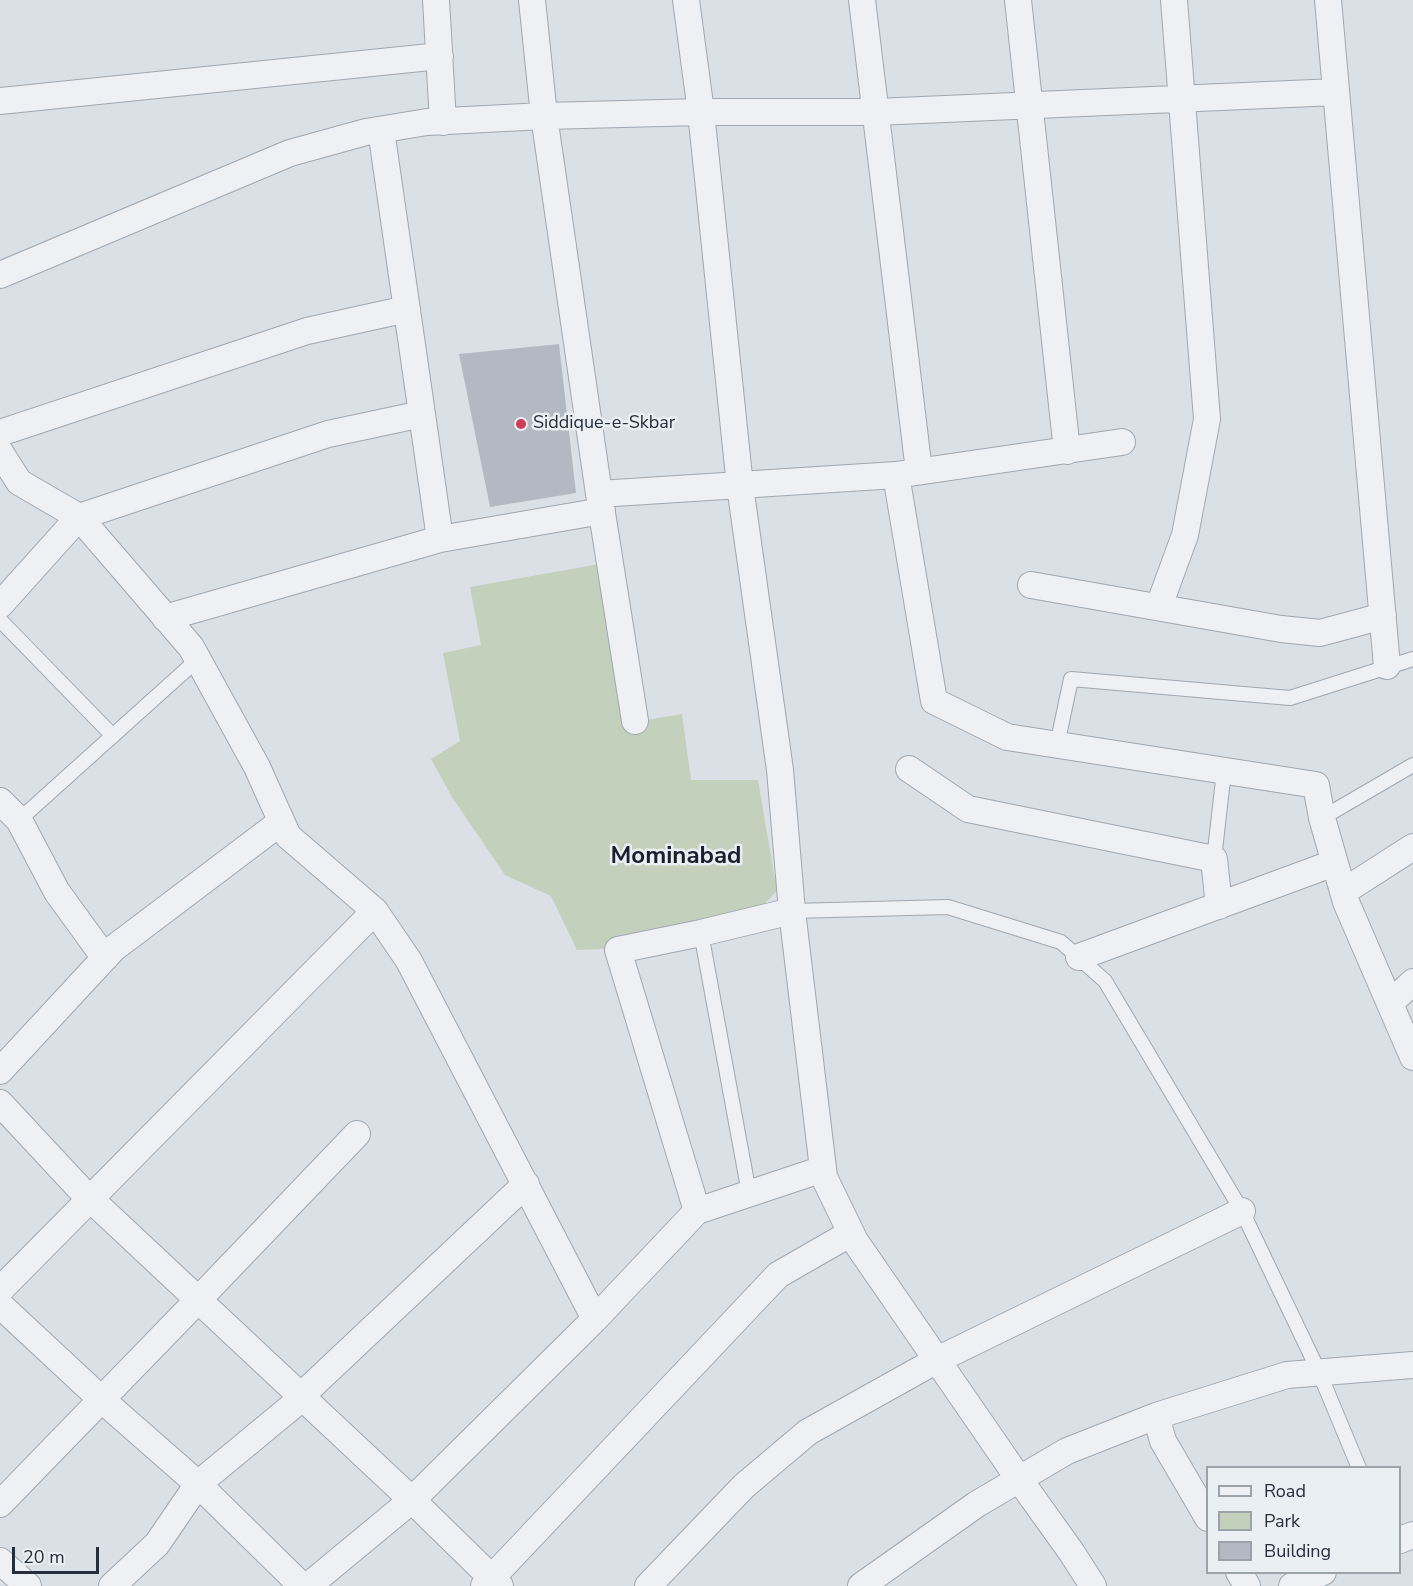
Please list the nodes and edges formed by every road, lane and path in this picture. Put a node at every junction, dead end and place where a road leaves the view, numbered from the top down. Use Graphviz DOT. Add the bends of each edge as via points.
graph roads {
  1 [pos="436,0"];
  2 [pos="532,0"];
  3 [pos="686,0"];
  4 [pos="862,0"];
  5 [pos="1018,0"];
  6 [pos="1174,0"];
  7 [pos="1328,0"];
  8 [pos="440,56"];
  9 [pos="1336,92"];
  10 [pos="1182,100"];
  11 [pos="0,101"];
  12 [pos="1029,105"];
  13 [pos="701,112"];
  14 [pos="876,112"];
  15 [pos="544,116"];
  16 [pos="443,122"];
  17 [pos="381,130"];
  18 [pos="0,275"];
  19 [pos="407,309"];
  20 [pos="422,414"];
  21 [pos="0,433"];
  22 [pos="1122,442"];
  23 [pos="1067,451"];
  24 [pos="0,452"];
  25 [pos="908,473"];
  26 [pos="740,486"];
  27 [pos="601,503"];
  28 [pos="79,517"];
  29 [pos="440,539"];
  30 [pos="1031,585"];
  31 [pos="0,605"];
  32 [pos="1159,606"];
  33 [pos="1383,616"];
  34 [pos="165,618"];
  35 [pos="0,620"];
  36 [pos="1413,658"];
  37 [pos="197,660"];
  38 [pos="1387,666"];
  39 [pos="635,721"];
  40 [pos="113,736"];
  41 [pos="1057,745"];
  42 [pos="1413,765"];
  43 [pos="909,769"];
  44 [pos="1224,771"];
  45 [pos="0,801"];
  46 [pos="1322,818"];
  47 [pos="19,820"];
  48 [pos="281,822"];
  49 [pos="1413,847"];
  50 [pos="1214,859"];
  51 [pos="1334,863"];
  52 [pos="1343,891"];
  53 [pos="1219,906"];
  54 [pos="375,911"];
  55 [pos="792,911"];
  56 [pos="702,933"];
  57 [pos="1079,957"];
  58 [pos="105,958"];
  59 [pos="1413,982"];
  60 [pos="1391,1002"];
  61 [pos="1413,1057"];
  62 [pos="0,1071"];
  63 [pos="0,1103"];
  64 [pos="357,1134"];
  65 [pos="823,1169"];
  66 [pos="525,1184"];
  67 [pos="749,1194"];
  68 [pos="90,1199"];
  69 [pos="698,1210"];
  70 [pos="1242,1211"];
  71 [pos="851,1233"];
  72 [pos="0,1290"];
  73 [pos="198,1300"];
  74 [pos="0,1305"];
  75 [pos="596,1319"];
  76 [pos="937,1360"];
  77 [pos="1413,1365"];
  78 [pos="1319,1372"];
  79 [pos="301,1396"];
  80 [pos="101,1399"];
  81 [pos="1156,1416"];
  82 [pos="1359,1466"];
  83 [pos="1019,1479"];
  84 [pos="198,1484"];
  85 [pos="412,1500"];
  86 [pos="0,1504"];
  87 [pos="1206,1515"];
  88 [pos="0,1561"];
  89 [pos="1319,1574"];
  90 [pos="492,1583"];
  91 [pos="28,1586"];
  92 [pos="112,1586"];
  93 [pos="302,1586"];
  94 [pos="308,1586"];
  95 [pos="648,1586"];
  96 [pos="861,1586"];
  97 [pos="1093,1586"];
  98 [pos="1292,1586"];
  1 -- 8 [label="street"];
  2 -- 15 [label="street"];
  3 -- 13 [label="street"];
  4 -- 14 [label="street"];
  5 -- 12 [label="street"];
  6 -- 10 [label="street"];
  7 -- 9 [label="street"];
  8 -- 11 [label="street"];
  8 -- 16 [label="street"];
  9 -- 10 [label="street"];
  9 -- 33 [label="street"];
  10 -- 12 [label="street"];
  10 -- 32 [label="street" via="1208,419 1185,535"];
  12 -- 14 [label="street"];
  12 -- 23 [label="street"];
  13 -- 14 [label="street"];
  13 -- 15 [label="street"];
  13 -- 26 [label="street"];
  14 -- 25 [label="street"];
  15 -- 16 [label="street"];
  15 -- 27 [label="street"];
  16 -- 17 [label="street"];
  17 -- 18 [label="street" via="290,153"];
  17 -- 19 [label="street"];
  19 -- 20 [label="street"];
  19 -- 21 [label="street" via="307,331"];
  20 -- 28 [label="street" via="328,434"];
  20 -- 29 [label="street"];
  22 -- 23 [label="street"];
  23 -- 25 [label="street"];
  24 -- 28 [label="street" via="19,482"];
  25 -- 26 [label="street"];
  25 -- 41 [label="street" via="934,700 1007,737"];
  26 -- 27 [label="street"];
  26 -- 55 [label="street" via="780,770"];
  27 -- 29 [label="street"];
  27 -- 39 [label="street"];
  28 -- 31 [label="street"];
  28 -- 34 [label="street"];
  29 -- 34 [label="street"];
  30 -- 32 [label="street"];
  32 -- 33 [label="street" via="1320,633"];
  33 -- 38 [label="street"];
  34 -- 37 [label="street"];
  35 -- 40 [label="lane"];
  36 -- 38 [label="lane"];
  37 -- 40 [label="lane"];
  37 -- 48 [label="street" via="257,767"];
  38 -- 41 [label="lane" via="1290,698 1071,679"];
  40 -- 47 [label="lane"];
  41 -- 44 [label="street"];
  42 -- 46 [label="lane"];
  43 -- 50 [label="street" via="968,809"];
  44 -- 46 [label="street" via="1316,785"];
  44 -- 50 [label="lane"];
  45 -- 47 [label="street"];
  46 -- 51 [label="street"];
  47 -- 58 [label="street" via="57,892"];
  48 -- 54 [label="street" via="288,836"];
  48 -- 58 [label="street"];
  49 -- 52 [label="street"];
  50 -- 53 [label="street"];
  51 -- 52 [label="street"];
  51 -- 53 [label="street"];
  52 -- 60 [label="street"];
  53 -- 57 [label="street"];
  54 -- 66 [label="street" via="409,961"];
  54 -- 68 [label="street"];
  55 -- 56 [label="street"];
  55 -- 57 [label="lane" via="948,907 1061,942"];
  55 -- 65 [label="street"];
  56 -- 67 [label="lane"];
  56 -- 69 [label="street" via="618,950"];
  57 -- 70 [label="lane" via="1105,981"];
  58 -- 62 [label="street"];
  59 -- 60 [label="street"];
  60 -- 61 [label="street"];
  63 -- 68 [label="street"];
  64 -- 73 [label="street"];
  65 -- 67 [label="street"];
  65 -- 71 [label="street"];
  66 -- 75 [label="street"];
  66 -- 79 [label="street"];
  67 -- 69 [label="street"];
  68 -- 72 [label="street"];
  68 -- 73 [label="street"];
  69 -- 75 [label="street"];
  70 -- 76 [label="street"];
  70 -- 78 [label="lane"];
  71 -- 76 [label="street"];
  71 -- 90 [label="street" via="778,1275"];
  73 -- 79 [label="street"];
  73 -- 80 [label="street"];
  74 -- 80 [label="street"];
  75 -- 85 [label="street"];
  76 -- 83 [label="street"];
  76 -- 95 [label="street" via="808,1432 744,1486"];
  77 -- 78 [label="street"];
  78 -- 81 [label="street" via="1287,1375"];
  78 -- 82 [label="lane"];
  79 -- 84 [label="street"];
  79 -- 85 [label="street"];
  80 -- 84 [label="street"];
  80 -- 86 [label="street"];
  81 -- 83 [label="street" via="1067,1451"];
  81 -- 87 [label="street" via="1163,1441"];
  83 -- 96 [label="street"];
  83 -- 97 [label="street"];
  84 -- 92 [label="street" via="158,1544"];
  84 -- 93 [label="street"];
  85 -- 90 [label="street"];
  85 -- 94 [label="street"];
  88 -- 91 [label="street"];
  89 -- 98 [label="street"];
}
